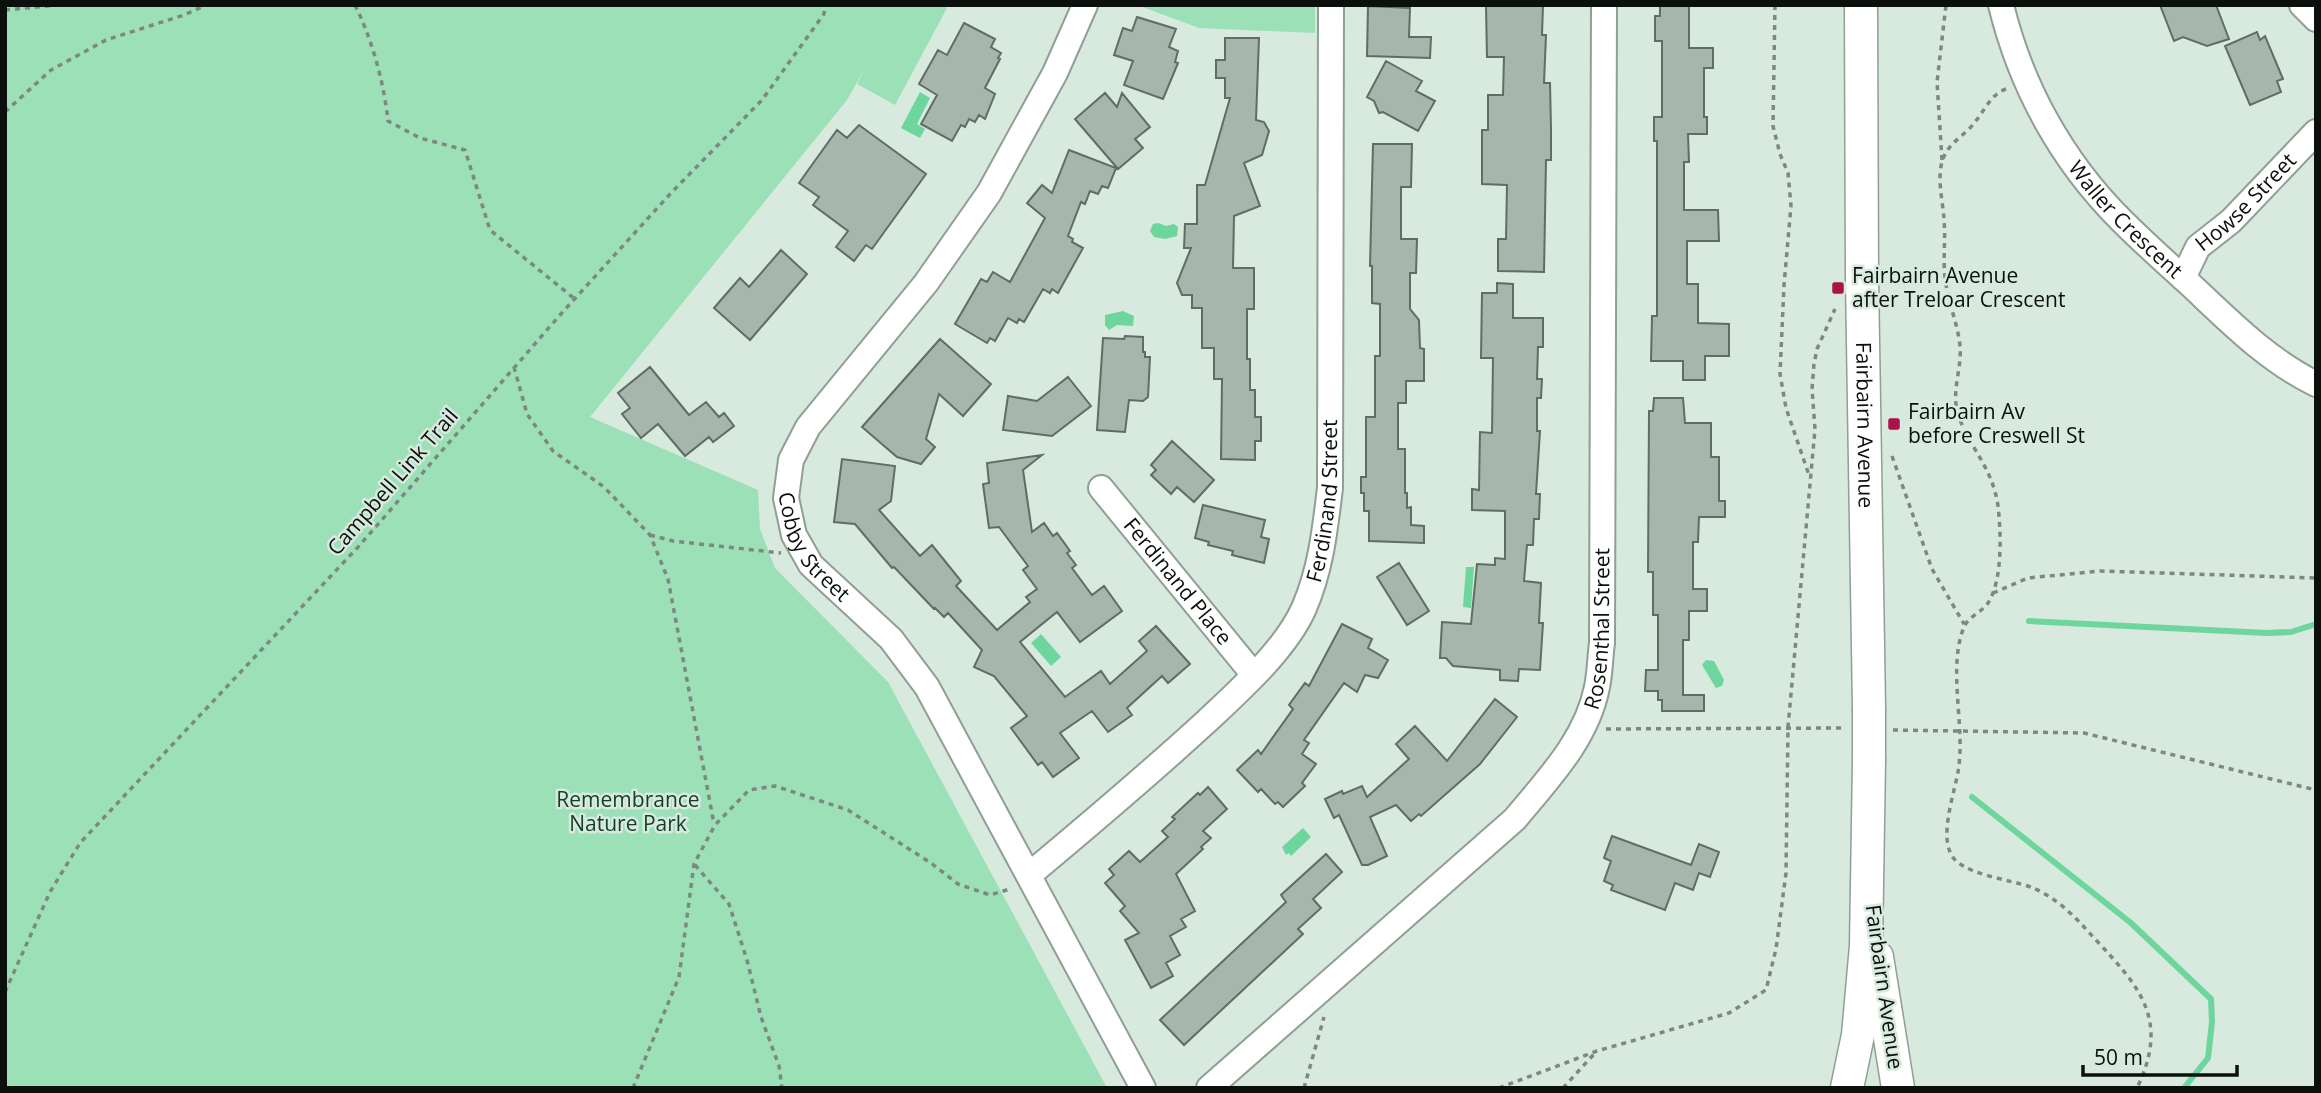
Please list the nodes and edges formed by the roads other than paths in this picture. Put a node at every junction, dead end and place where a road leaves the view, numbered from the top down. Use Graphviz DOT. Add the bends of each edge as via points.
graph roads {
  1 [pos="1085,5"];
  2 [pos="1331,5"];
  3 [pos="1605,5"];
  4 [pos="1861,5"];
  5 [pos="2001,5"];
  6 [pos="2302,5"];
  7 [pos="2316,19"];
  8 [pos="2316,132"];
  9 [pos="2183,278"];
  10 [pos="2316,384"];
  11 [pos="1101,488"];
  12 [pos="1254,675"];
  13 [pos="1868,844"];
  14 [pos="1029,875"];
  15 [pos="1143,1088"];
  16 [pos="1209,1088"];
  17 [pos="1847,1088"];
  18 [pos="1898,1088"];
  1 -- 14 [label="street, Cobby Street" via="1055,73 989,193 926,283 808,427 791,460 786,498 793,535 811,565 891,639 927,687"];
  2 -- 12 [label="street, Ferdinand Street" via="1330,488 1321,557 1303,610"];
  3 -- 16 [label="street, Rosenthal Street" via="1601,643 1597,687 1583,728 1559,767 1515,818"];
  4 -- 13 [label="main road, Fairbairn Avenue, bridge"];
  5 -- 9 [label="street, Waller Crescent" via="2035,103 2061,144 2120,220"];
  6 -- 7 [label="street"];
  8 -- 9 [label="street, Howse Street" via="2231,221 2198,247"];
  9 -- 10 [label="street, Waller Crescent" via="2250,340"];
  11 -- 12 [label="street, Ferdinand Place"];
  12 -- 14 [label="street, Ferdinand Street" via="1153,771"];
  13 -- 17 [label="main road, Fairbairn Avenue" via="1863,985"];
  13 -- 18 [label="main road, Fairbairn Avenue" via="1872,921"];
  14 -- 15 [label="street, Cobby Street"];
}
